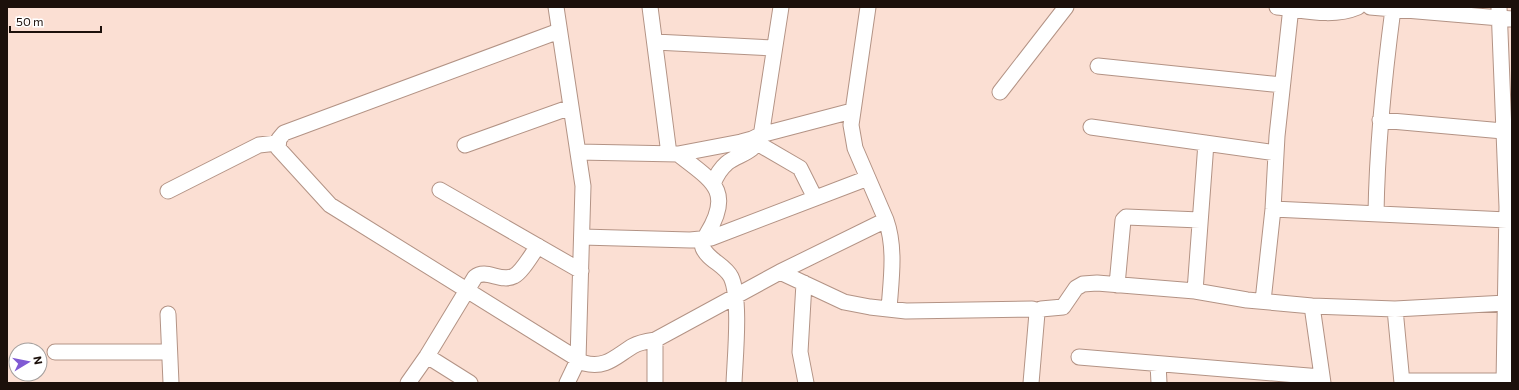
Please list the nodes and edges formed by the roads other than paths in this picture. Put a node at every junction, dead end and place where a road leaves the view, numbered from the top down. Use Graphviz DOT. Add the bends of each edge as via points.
graph roads {
  1 [pos="556,7"];
  2 [pos="650,7"];
  3 [pos="781,7"];
  4 [pos="868,7"];
  5 [pos="1066,7"];
  6 [pos="1358,7"];
  7 [pos="1370,7"];
  8 [pos="1286,8"];
  9 [pos="1393,9"];
  10 [pos="1504,14"];
  11 [pos="559,31"];
  12 [pos="655,42"];
  13 [pos="774,48"];
  14 [pos="1098,66"];
  15 [pos="1282,85"];
  16 [pos="1000,92"];
  17 [pos="571,107"];
  18 [pos="852,111"];
  19 [pos="1380,120"];
  20 [pos="1091,127"];
  21 [pos="1503,131"];
  22 [pos="760,137"];
  23 [pos="278,143"];
  24 [pos="1206,143"];
  25 [pos="465,145"];
  26 [pos="578,152"];
  27 [pos="1276,153"];
  28 [pos="674,154"];
  29 [pos="868,178"];
  30 [pos="713,184"];
  31 [pos="440,190"];
  32 [pos="168,191"];
  33 [pos="815,198"];
  34 [pos="1273,209"];
  35 [pos="1376,214"];
  36 [pos="886,220"];
  37 [pos="1200,220"];
  38 [pos="1507,220"];
  39 [pos="582,237"];
  40 [pos="704,239"];
  41 [pos="538,246"];
  42 [pos="581,271"];
  43 [pos="780,272"];
  44 [pos="804,283"];
  45 [pos="1117,285"];
  46 [pos="466,291"];
  47 [pos="1195,291"];
  48 [pos="736,296"];
  49 [pos="1264,302"];
  50 [pos="1506,303"];
  51 [pos="1312,306"];
  52 [pos="889,309"];
  53 [pos="1395,309"];
  54 [pos="1038,311"];
  55 [pos="168,314"];
  56 [pos="655,340"];
  57 [pos="55,352"];
  58 [pos="170,352"];
  59 [pos="427,356"];
  60 [pos="1079,357"];
  61 [pos="578,360"];
  62 [pos="1158,364"];
  63 [pos="1254,378"];
  64 [pos="1322,380"];
  65 [pos="1402,382"];
  66 [pos="1504,382"];
  67 [pos="171,383"];
  68 [pos="408,383"];
  69 [pos="470,383"];
  70 [pos="566,383"];
  71 [pos="655,383"];
  72 [pos="734,383"];
  73 [pos="806,383"];
  74 [pos="1031,383"];
  75 [pos="1159,383"];
  1 -- 11 [label="street"];
  2 -- 12 [label="street"];
  3 -- 13 [label="street"];
  4 -- 18 [label="street"];
  5 -- 16 [label="street"];
  6 -- 8 [label="street" via="1329,13"];
  7 -- 9 [label="street"];
  8 -- 15 [label="street"];
  9 -- 10 [label="street"];
  9 -- 19 [label="street"];
  10 -- 21 [label="street"];
  11 -- 17 [label="street"];
  11 -- 23 [label="street" via="284,133"];
  12 -- 13 [label="street"];
  12 -- 28 [label="street"];
  13 -- 22 [label="street"];
  14 -- 15 [label="street"];
  15 -- 27 [label="street"];
  17 -- 25 [label="street"];
  17 -- 26 [label="street"];
  18 -- 22 [label="street"];
  18 -- 29 [label="street" via="852,137"];
  19 -- 21 [label="street"];
  19 -- 35 [label="street"];
  20 -- 24 [label="street"];
  21 -- 38 [label="street"];
  22 -- 28 [label="street"];
  22 -- 30 [label="street" via="750,150 723,167"];
  22 -- 33 [label="street" via="800,168"];
  23 -- 32 [label="street" via="259,145"];
  23 -- 46 [label="street" via="283,154 330,205"];
  24 -- 27 [label="street"];
  24 -- 37 [label="street"];
  26 -- 28 [label="street"];
  26 -- 39 [label="street" via="583,186"];
  27 -- 34 [label="street"];
  28 -- 30 [label="street"];
  29 -- 33 [label="street"];
  29 -- 36 [label="street"];
  30 -- 40 [label="street" via="720,201 714,222"];
  31 -- 41 [label="street"];
  33 -- 40 [label="street" via="722,235"];
  34 -- 35 [label="street"];
  34 -- 49 [label="street"];
  35 -- 38 [label="street"];
  36 -- 43 [label="street"];
  36 -- 52 [label="street" via="890,230 891,247"];
  37 -- 45 [label="street" via="1126,217 1123,220"];
  37 -- 47 [label="street"];
  38 -- 50 [label="street"];
  39 -- 40 [label="street"];
  39 -- 42 [label="street"];
  40 -- 48 [label="street" via="703,248 727,271"];
  41 -- 42 [label="street"];
  41 -- 46 [label="street" via="515,276 505,279 477,275"];
  42 -- 61 [label="street"];
  43 -- 44 [label="street"];
  43 -- 48 [label="street"];
  44 -- 52 [label="street" via="844,302"];
  44 -- 73 [label="street" via="800,352"];
  45 -- 47 [label="street"];
  45 -- 54 [label="street" via="1083,284 1076,288 1063,307"];
  46 -- 59 [label="street"];
  46 -- 61 [label="street"];
  47 -- 49 [label="street"];
  48 -- 56 [label="street"];
  48 -- 72 [label="street"];
  49 -- 51 [label="street"];
  50 -- 53 [label="street"];
  50 -- 66 [label="street"];
  51 -- 53 [label="street"];
  51 -- 64 [label="street"];
  52 -- 54 [label="street"];
  53 -- 65 [label="street"];
  54 -- 74 [label="street"];
  55 -- 58 [label="street"];
  56 -- 61 [label="street" via="634,345 605,364 591,365"];
  56 -- 71 [label="street"];
  57 -- 58 [label="street"];
  58 -- 67 [label="street"];
  59 -- 68 [label="street"];
  59 -- 69 [label="street"];
  60 -- 62 [label="street"];
  61 -- 70 [label="street"];
  62 -- 63 [label="street"];
  62 -- 75 [label="street"];
  63 -- 64 [label="street"];
  65 -- 66 [label="street"];
}
